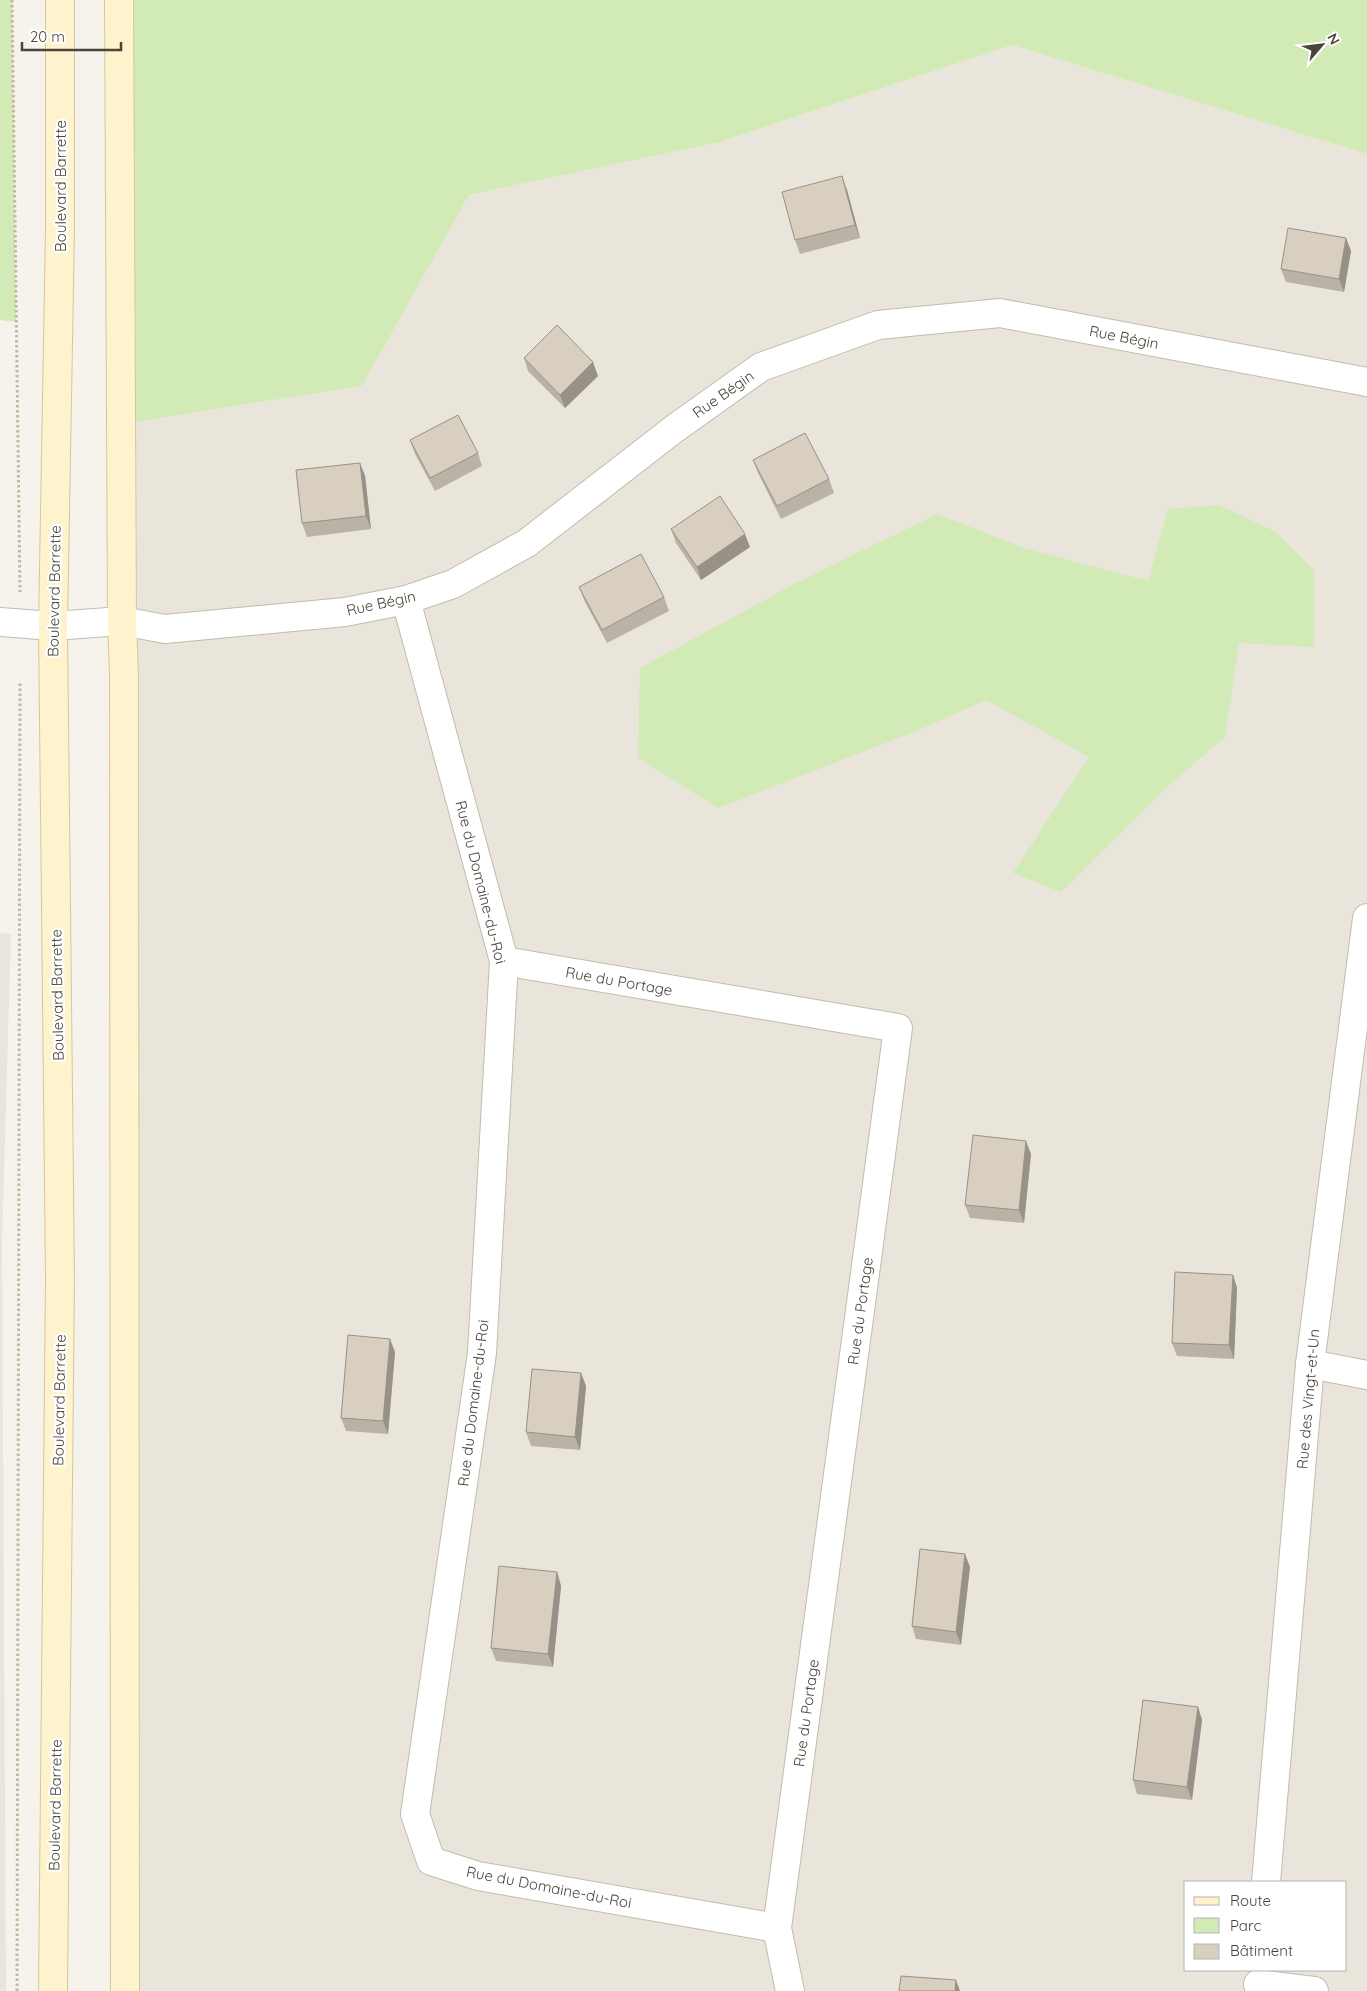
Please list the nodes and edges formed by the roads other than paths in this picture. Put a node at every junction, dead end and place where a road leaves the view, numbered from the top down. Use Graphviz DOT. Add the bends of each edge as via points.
graph roads {
  1 [pos="60,0"];
  2 [pos="119,0"];
  3 [pos="1367,382"];
  4 [pos="406,600"];
  5 [pos="122,621"];
  6 [pos="10,623"];
  7 [pos="53,626"];
  8 [pos="1367,918"];
  9 [pos="504,961"];
  10 [pos="1363,972"];
  11 [pos="1310,1364"];
  12 [pos="1367,1375"];
  13 [pos="1266,1881"];
  14 [pos="777,1928"];
  15 [pos="1258,1982"];
  16 [pos="53,1991"];
  17 [pos="125,1991"];
  18 [pos="790,1991"];
  19 [pos="1314,1991"];
  1 -- 7 [label="main road, Boulevard Barrette"];
  2 -- 5 [label="main road"];
  3 -- 4 [label="street, Rue Bégin" via="1000,313 878,325 761,367 674,429 527,543 453,584"];
  4 -- 5 [label="street, Rue Bégin" via="345,612 164,629"];
  4 -- 9 [label="street, Rue du Domaine-du-Roi"];
  5 -- 7 [label="street, Rue Bégin"];
  5 -- 17 [label="main road"];
  6 -- 7 [label="street, Rue Bégin"];
  7 -- 16 [label="main road, Boulevard Barrette" via="60,1279"];
  8 -- 10 [label="street, Rue des Vingt-et-Un"];
  9 -- 14 [label="street, Rue du Domaine-du-Roi" via="482,1353 415,1814 431,1861 478,1876"];
  9 -- 14 [label="street, Rue du Portage" via="898,1028"];
  10 -- 11 [label="street, Rue des Vingt-et-Un"];
  11 -- 12 [label="street"];
  11 -- 13 [label="street, Rue des Vingt-et-Un"];
  14 -- 18 [label="street, Rue du Portage"];
  15 -- 19 [label="street"];
}
